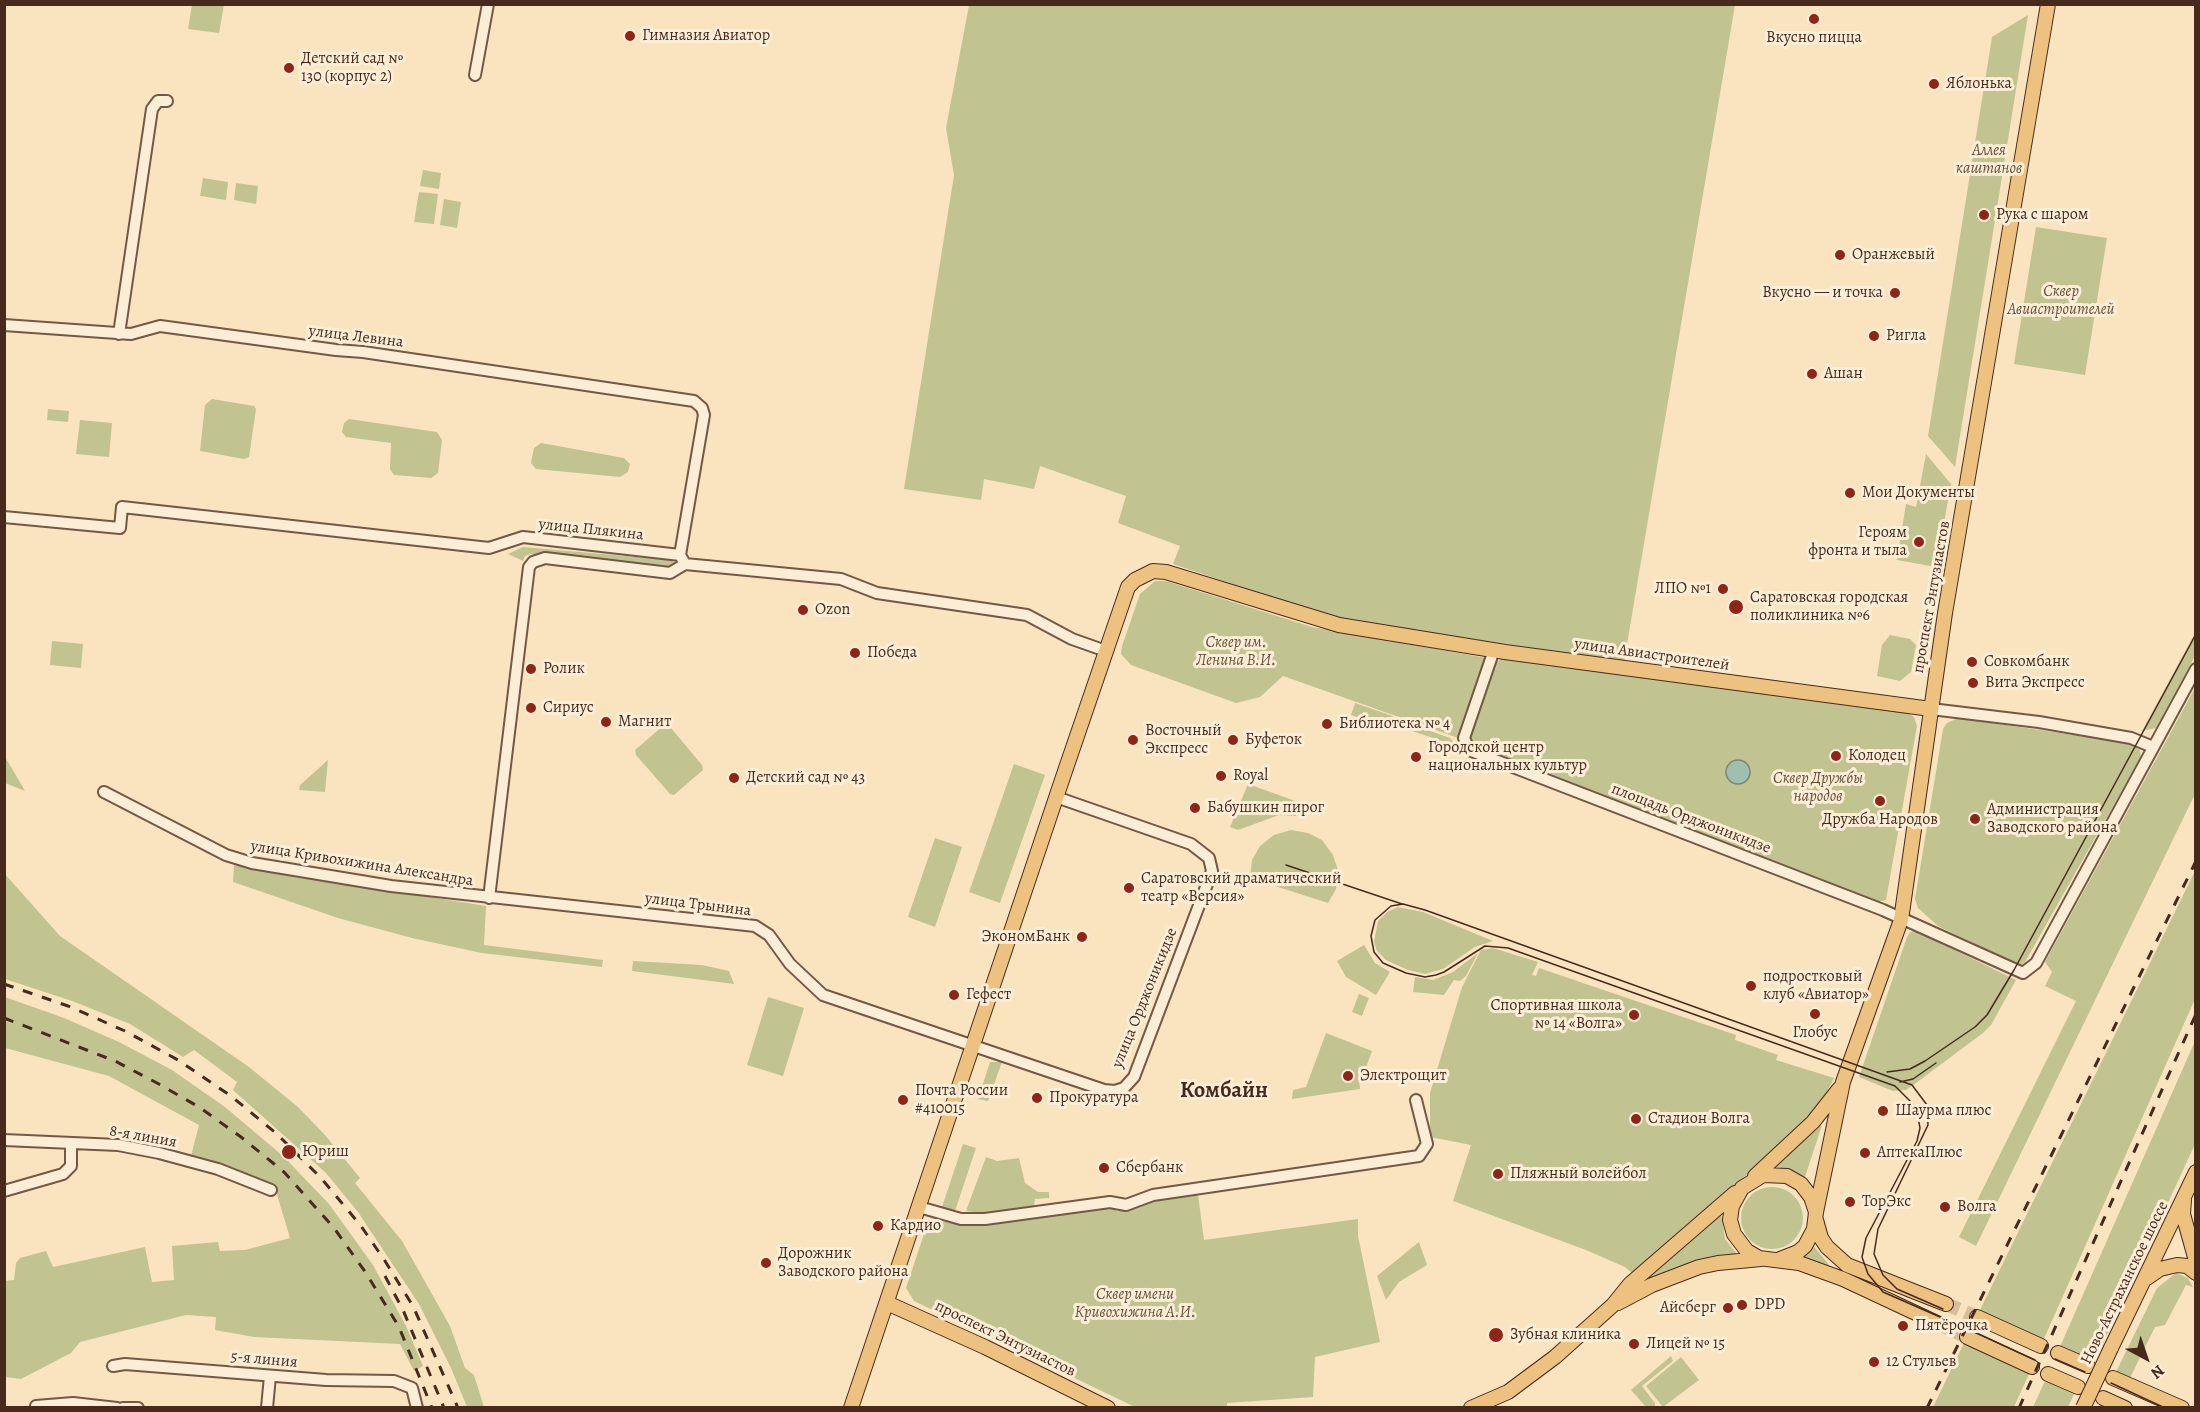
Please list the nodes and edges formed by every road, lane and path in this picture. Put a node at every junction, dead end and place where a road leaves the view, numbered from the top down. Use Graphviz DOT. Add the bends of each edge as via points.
graph roads {
  1 [pos="488,4"];
  2 [pos="2048,4"];
  3 [pos="475,75"];
  4 [pos="167,101"];
  5 [pos="4,325"];
  6 [pos="119,334"];
  7 [pos="4,517"];
  8 [pos="683,560"];
  9 [pos="1494,650"];
  10 [pos="1106,651"];
  11 [pos="2196,669"];
  12 [pos="1931,709"];
  13 [pos="2153,747"];
  14 [pos="104,792"];
  15 [pos="1056,797"];
  16 [pos="489,898"];
  17 [pos="1901,920"];
  18 [pos="974,1046"];
  19 [pos="1843,1082"];
  20 [pos="1416,1100"];
  21 [pos="4,1140"];
  22 [pos="71,1143"];
  23 [pos="2196,1172"];
  24 [pos="1745,1185"];
  25 [pos="271,1190"];
  26 [pos="4,1191"];
  27 [pos="2184,1198"];
  28 [pos="919,1207"];
  29 [pos="1816,1216"];
  30 [pos="1773,1259"];
  31 [pos="2196,1261"];
  32 [pos="2196,1273"];
  33 [pos="2145,1280"];
  34 [pos="887,1302"];
  35 [pos="1946,1304"];
  36 [pos="1613,1305"];
  37 [pos="1977,1317"];
  38 [pos="1937,1323"];
  39 [pos="1967,1337"];
  40 [pos="2042,1346"];
  41 [pos="2058,1353"];
  42 [pos="113,1366"];
  43 [pos="2088,1366"];
  44 [pos="2032,1367"];
  45 [pos="2048,1374"];
  46 [pos="270,1376"];
  47 [pos="2113,1378"];
  48 [pos="2078,1387"];
  49 [pos="2103,1398"];
  50 [pos="36,1406"];
  51 [pos="117,1407"];
  52 [pos="123,1407"];
  53 [pos="138,1407"];
  54 [pos="267,1407"];
  55 [pos="417,1407"];
  56 [pos="851,1407"];
  57 [pos="1108,1407"];
  58 [pos="1471,1407"];
  59 [pos="2083,1407"];
  60 [pos="2125,1407"];
  61 [pos="2182,1407"];
  1 -- 3 [label="street"];
  2 -- 12 [label="main road, проспект Энтузиастов"];
  4 -- 6 [label="street" via="158,101 152,109"];
  5 -- 6 [label="street, улица Левина"];
  6 -- 8 [label="street, улица Левина" via="160,326 363,351 693,401 704,415"];
  7 -- 8 [label="street, улица Плякина" via="120,528 122,507 489,548 523,537"];
  8 -- 10 [label="street, улица Плякина" via="842,579 877,593 1009,612 1038,619 1072,639"];
  8 -- 16 [label="street" via="670,573 545,558 529,567"];
  9 -- 10 [label="main road, улица Авиастроителей" via="1339,626 1180,575 1153,572 1128,587"];
  9 -- 12 [label="main road, улица Авиастроителей"];
  9 -- 17 [label="street, площадь Орджоникидзе" via="1464,738 1469,750 1691,834"];
  10 -- 15 [label="main road"];
  11 -- 13 [label="street"];
  12 -- 13 [label="street, улица Авиастроителей" via="2039,722 2131,738"];
  12 -- 17 [label="main road, проспект Энтузиастов"];
  13 -- 17 [label="street, площадь Орджоникидзе" via="2036,963 2023,973"];
  14 -- 16 [label="street, улица Кривохижина Александра" via="226,855 252,863"];
  15 -- 18 [label="main road"];
  15 -- 18 [label="street, улица Орджоникидзе" via="1191,844 1209,858 1212,871 1134,1077 1124,1088 1104,1090"];
  16 -- 18 [label="street, улица Трынина" via="755,926 769,935 790,964 823,995"];
  17 -- 19 [label="main road, проспект Энтузиастов"];
  18 -- 28 [label="main road"];
  19 -- 24 [label="main road, проспект Энтузиастов" via="1813,1122"];
  19 -- 29 [label="main road, проспект Энтузиастов"];
  20 -- 28 [label="street" via="1427,1144 1419,1156 1153,1195 1126,1205 1110,1202 985,1219 961,1219"];
  21 -- 22 [label="street, 8-я линия"];
  22 -- 25 [label="street, 8-я линия" via="118,1145 159,1153 218,1169"];
  22 -- 26 [label="street" via="70,1166 63,1174"];
  23 -- 27 [label="main road, Ново-Астраханское шоссе"];
  24 -- 29 [label="main road, проспект Энтузиастов" via="1771,1174 1795,1180 1807,1190"];
  24 -- 30 [label="main road, проспект Энтузиастов" via="1732,1206 1731,1227 1747,1251"];
  24 -- 36 [label="main road, проспект Энтузиастов" via="1629,1284"];
  27 -- 31 [label="main road" via="2183,1214"];
  27 -- 33 [label="main road, Ново-Астраханское шоссе"];
  28 -- 34 [label="main road"];
  29 -- 30 [label="main road, проспект Энтузиастов" via="1805,1246"];
  29 -- 35 [label="main road" via="1821,1238 1847,1265"];
  30 -- 36 [label="main road, проспект Энтузиастов" via="1699,1267"];
  30 -- 38 [label="main road" via="1843,1279"];
  32 -- 33 [label="main road" via="2177,1265 2160,1269"];
  33 -- 59 [label="main road, Ново-Астраханское шоссе, bridge"];
  34 -- 56 [label="main road"];
  34 -- 57 [label="main road, проспект Энтузиастов"];
  36 -- 58 [label="main road, проспект Энтузиастов" via="1522,1383"];
  37 -- 40 [label="main road"];
  39 -- 44 [label="main road"];
  41 -- 43 [label="main road"];
  42 -- 46 [label="street, 5-я линия"];
  45 -- 48 [label="main road"];
  46 -- 54 [label="street"];
  46 -- 55 [label="street, 5-я линия" via="394,1382 412,1388"];
  47 -- 61 [label="main road"];
  49 -- 60 [label="main road"];
  50 -- 51 [label="street" via="73,1403"];
  52 -- 53 [label="street"];
}
